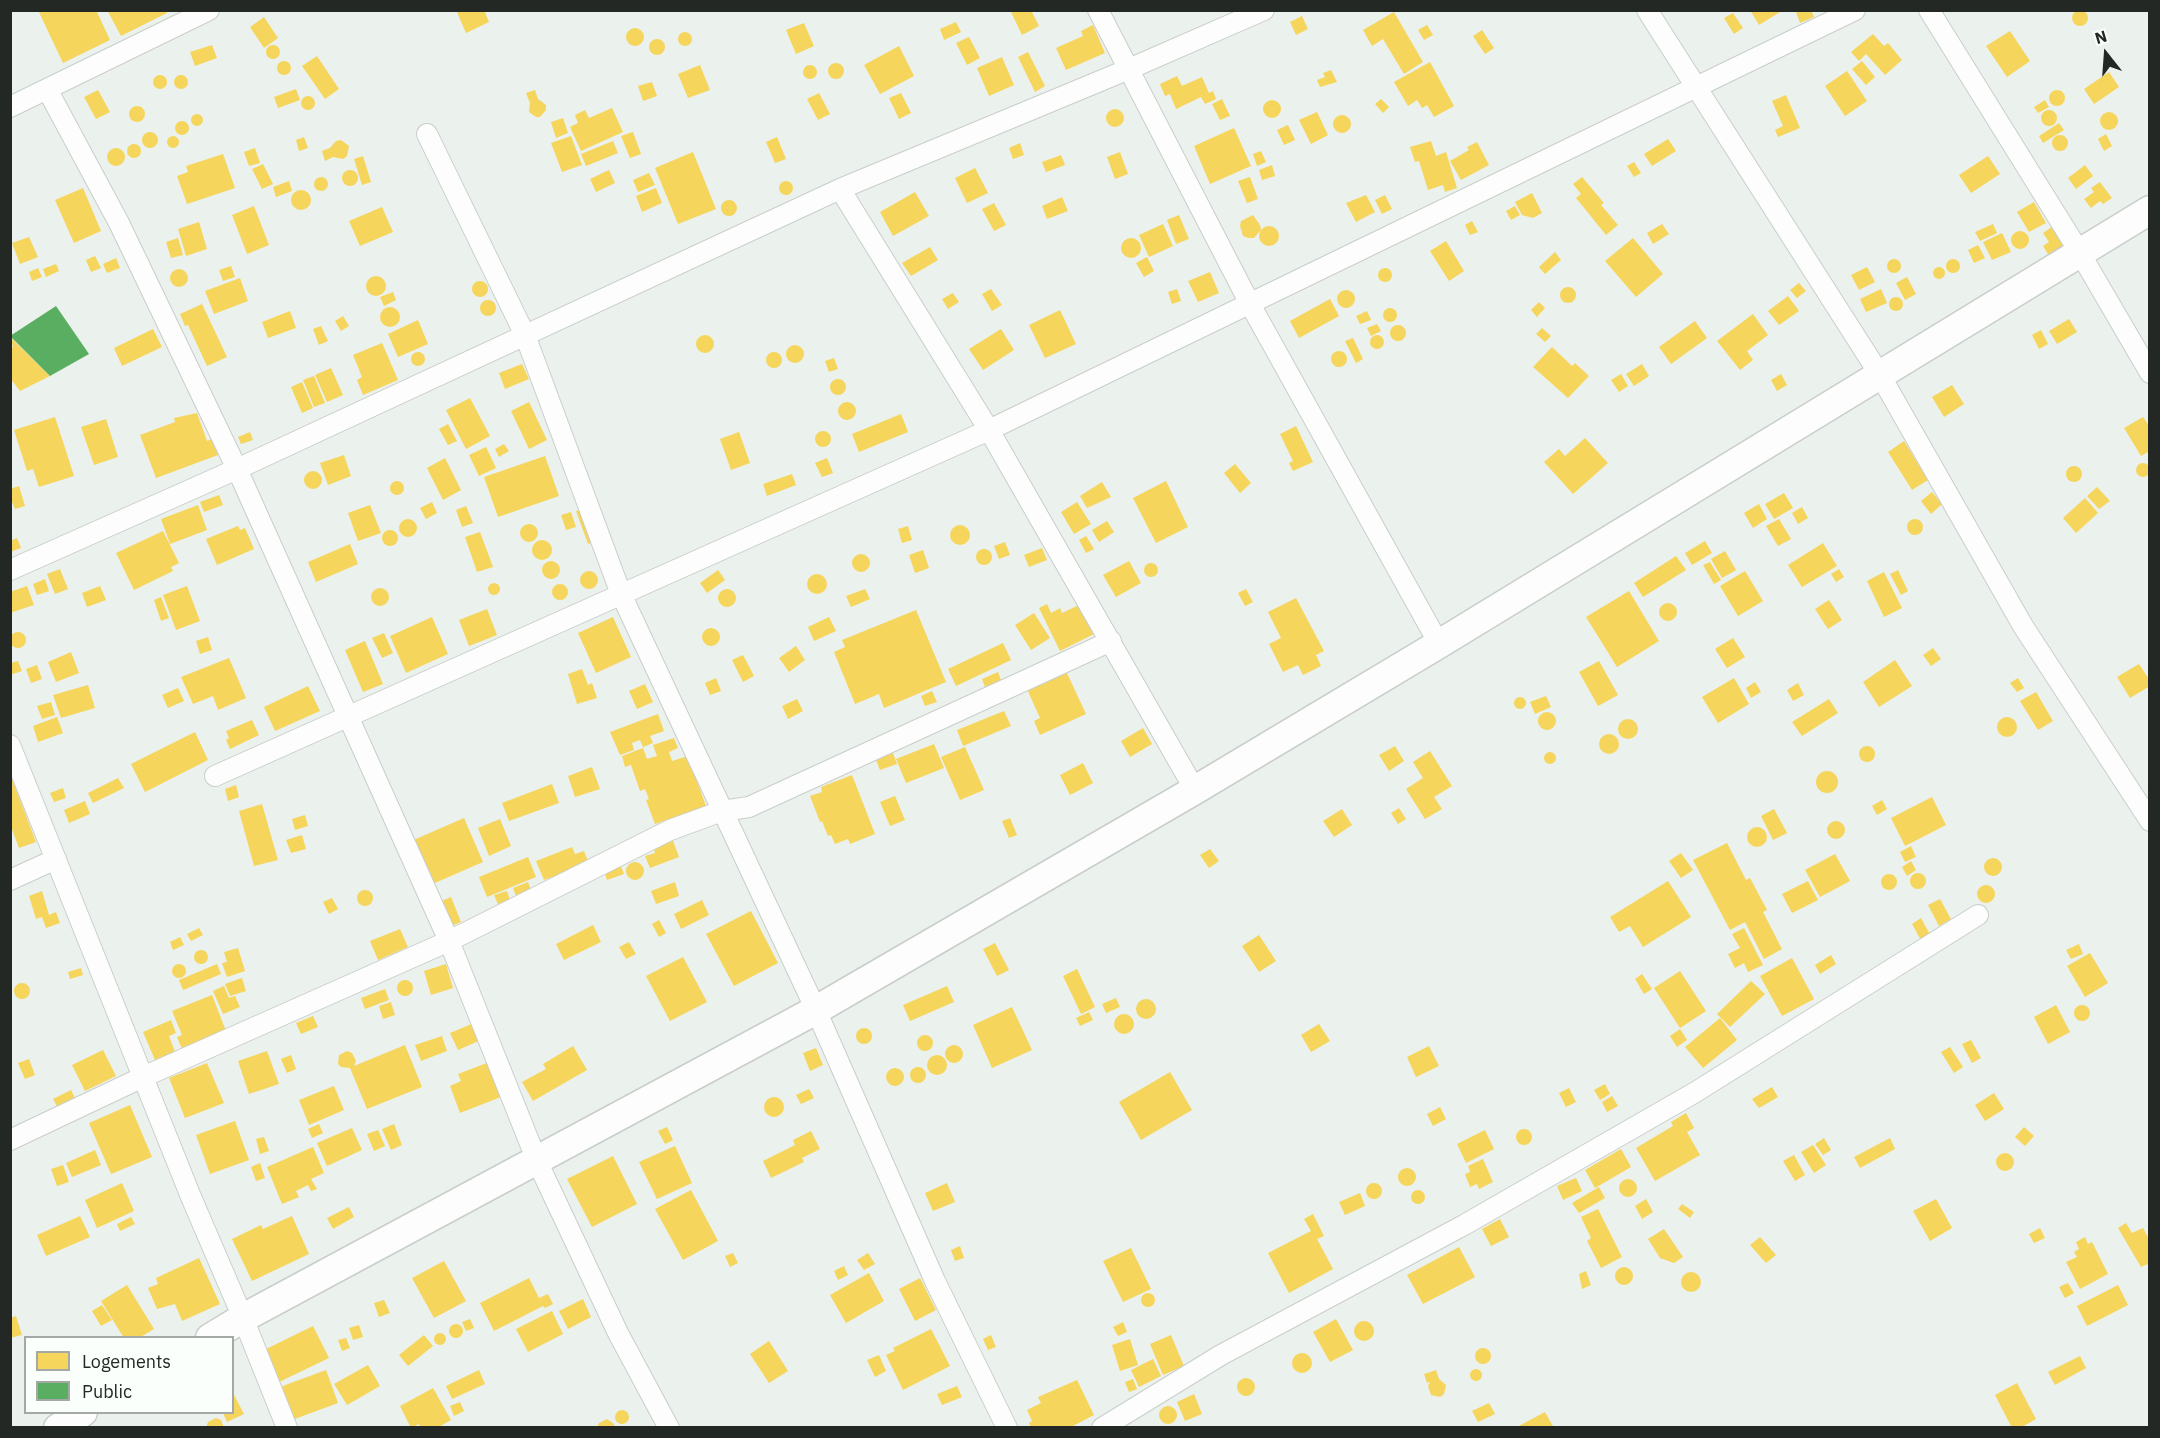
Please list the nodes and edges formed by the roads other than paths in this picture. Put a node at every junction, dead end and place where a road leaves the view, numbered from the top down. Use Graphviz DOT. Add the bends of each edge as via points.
graph roads {
  1 [pos="209,10"];
  2 [pos="1098,10"];
  3 [pos="1264,10"];
  4 [pos="1647,10"];
  5 [pos="1855,10"];
  6 [pos="1929,10"];
  7 [pos="1129,69"];
  8 [pos="1695,88"];
  9 [pos="47,89"];
  10 [pos="10,107"];
  11 [pos="427,134"];
  12 [pos="840,189"];
  13 [pos="2150,210"];
  14 [pos="2079,253"];
  15 [pos="1250,304"];
  16 [pos="525,335"];
  17 [pos="2150,373"];
  18 [pos="1880,375"];
  19 [pos="989,430"];
  20 [pos="237,469"];
  21 [pos="10,570"];
  22 [pos="621,594"];
  23 [pos="1111,641"];
  24 [pos="1439,644"];
  25 [pos="348,715"];
  26 [pos="10,745"];
  27 [pos="215,776"];
  28 [pos="1195,790"];
  29 [pos="722,811"];
  30 [pos="2150,821"];
  31 [pos="56,859"];
  32 [pos="10,880"];
  33 [pos="1978,915"];
  34 [pos="449,941"];
  35 [pos="816,1010"];
  36 [pos="143,1077"];
  37 [pos="10,1140"];
  38 [pos="537,1161"];
  39 [pos="243,1318"];
  40 [pos="213,1336"];
  41 [pos="81,1414"];
  42 [pos="58,1428"];
  43 [pos="287,1428"];
  44 [pos="669,1428"];
  45 [pos="1007,1428"];
  46 [pos="1102,1428"];
  1 -- 9 [label="street"];
  2 -- 7 [label="street"];
  3 -- 7 [label="street"];
  4 -- 8 [label="street"];
  5 -- 8 [label="street"];
  6 -- 14 [label="street"];
  7 -- 12 [label="street"];
  7 -- 15 [label="street"];
  8 -- 15 [label="street"];
  8 -- 18 [label="street"];
  9 -- 10 [label="street"];
  9 -- 20 [label="street" via="119,223"];
  11 -- 16 [label="street"];
  12 -- 16 [label="street"];
  12 -- 19 [label="street"];
  13 -- 14 [label="main road"];
  14 -- 17 [label="street"];
  14 -- 18 [label="main road"];
  15 -- 19 [label="street"];
  15 -- 24 [label="street"];
  16 -- 20 [label="street"];
  16 -- 22 [label="street"];
  18 -- 24 [label="main road"];
  18 -- 30 [label="street" via="2023,626"];
  19 -- 22 [label="street"];
  19 -- 23 [label="street"];
  20 -- 21 [label="street"];
  20 -- 25 [label="street"];
  22 -- 25 [label="street"];
  22 -- 29 [label="street"];
  23 -- 28 [label="street"];
  23 -- 29 [label="street" via="749,807"];
  24 -- 28 [label="main road"];
  25 -- 27 [label="street"];
  25 -- 34 [label="street"];
  26 -- 31 [label="street"];
  28 -- 35 [label="main road"];
  29 -- 34 [label="street" via="670,830"];
  29 -- 35 [label="street"];
  31 -- 32 [label="street"];
  31 -- 36 [label="street"];
  33 -- 46 [label="street" via="1694,1093 1464,1225 1221,1355"];
  34 -- 36 [label="street"];
  34 -- 38 [label="street"];
  35 -- 38 [label="main road"];
  35 -- 45 [label="street" via="935,1281"];
  36 -- 37 [label="street"];
  36 -- 39 [label="street"];
  38 -- 39 [label="main road"];
  38 -- 44 [label="street" via="618,1333"];
  39 -- 40 [label="main road"];
  39 -- 43 [label="street"];
  41 -- 42 [label="main road"];
}
